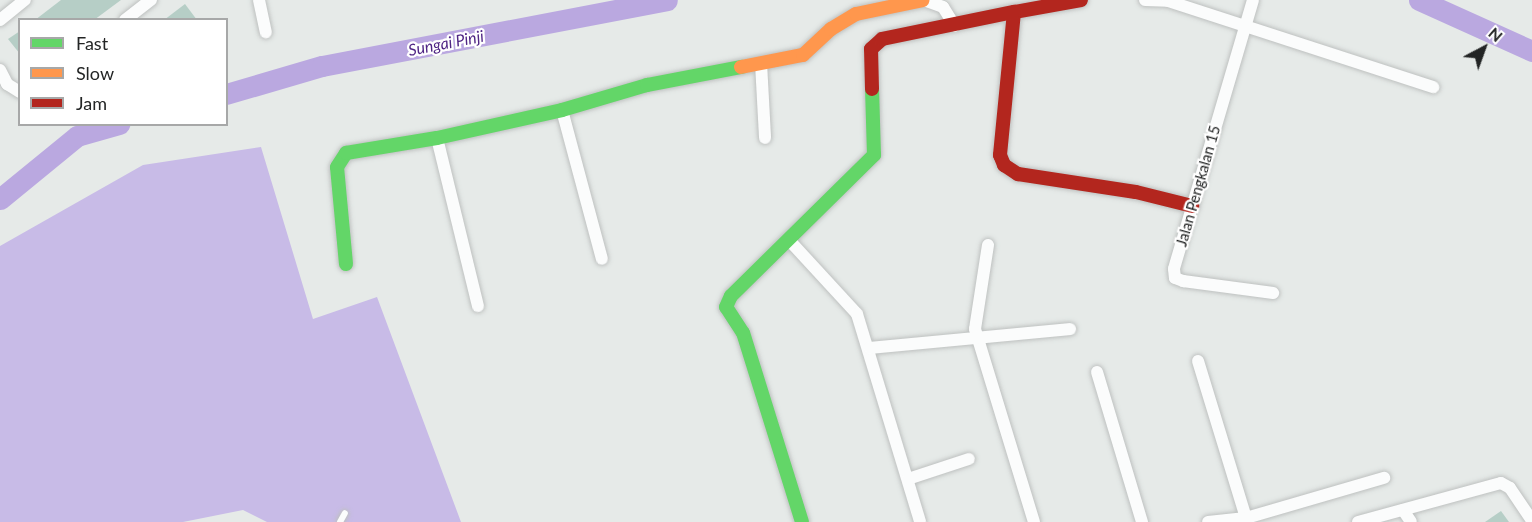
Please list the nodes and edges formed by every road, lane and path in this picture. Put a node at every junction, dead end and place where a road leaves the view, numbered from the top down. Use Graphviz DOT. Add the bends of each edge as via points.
graph roads {
  1 [pos="25,0"];
  2 [pos="151,0"];
  3 [pos="259,0"];
  4 [pos="924,0"];
  5 [pos="1081,0"];
  6 [pos="1145,0"];
  7 [pos="1252,3"];
  8 [pos="1014,12"];
  9 [pos="128,18"];
  10 [pos="0,20"];
  11 [pos="1246,25"];
  12 [pos="955,26"];
  13 [pos="266,32"];
  14 [pos="761,63"];
  15 [pos="0,70"];
  16 [pos="1433,87"];
  17 [pos="18,91"];
  18 [pos="562,110"];
  19 [pos="437,138"];
  20 [pos="765,138"];
  21 [pos="1192,206"];
  22 [pos="789,240"];
  23 [pos="988,245"];
  24 [pos="602,259"];
  25 [pos="346,264"];
  26 [pos="1273,293"];
  27 [pos="478,306"];
  28 [pos="1070,329"];
  29 [pos="977,338"];
  30 [pos="870,348"];
  31 [pos="1198,360"];
  32 [pos="1097,372"];
  33 [pos="969,459"];
  34 [pos="1384,478"];
  35 [pos="908,479"];
  36 [pos="1403,510"];
  37 [pos="345,513"];
  38 [pos="1246,518"];
  39 [pos="1532,521"];
  40 [pos="340,522"];
  41 [pos="802,522"];
  42 [pos="920,522"];
  43 [pos="1034,522"];
  44 [pos="1142,522"];
  45 [pos="1208,522"];
  46 [pos="1358,522"];
  47 [pos="1411,522"];
  1 -- 10 [label="street"];
  2 -- 9 [label="street"];
  3 -- 13 [label="street"];
  4 -- 12 [label="street" via="943,7"];
  4 -- 14 [label="street" via="856,14 831,28 803,55"];
  5 -- 8 [label="street"];
  6 -- 11 [label="street" via="1168,1"];
  7 -- 11 [label="street, Jalan Pengkalan 15"];
  8 -- 12 [label="street"];
  8 -- 21 [label="street" via="1000,155 1004,165 1018,174 1136,192"];
  11 -- 16 [label="street"];
  11 -- 21 [label="street, Jalan Pengkalan 15"];
  12 -- 22 [label="street" via="882,39 875,44 871,50 874,155"];
  14 -- 18 [label="street" via="647,85"];
  14 -- 20 [label="street"];
  15 -- 17 [label="street" via="7,84"];
  18 -- 19 [label="street"];
  18 -- 24 [label="street"];
  19 -- 25 [label="street" via="346,153 340,159 337,167"];
  19 -- 27 [label="street"];
  21 -- 26 [label="street, Jalan Pengkalan 15" via="1174,269 1175,278"];
  22 -- 30 [label="street" via="857,314"];
  22 -- 41 [label="street" via="731,296 726,307 743,333"];
  23 -- 29 [label="street" via="975,329"];
  28 -- 29 [label="street"];
  29 -- 30 [label="street"];
  29 -- 43 [label="street"];
  30 -- 35 [label="street"];
  31 -- 38 [label="street"];
  32 -- 44 [label="street"];
  33 -- 35 [label="street"];
  34 -- 38 [label="street"];
  35 -- 42 [label="street"];
  36 -- 39 [label="street" via="1501,483 1510,488"];
  36 -- 46 [label="street"];
  36 -- 47 [label="street"];
  37 -- 40 [label="lane"];
  38 -- 45 [label="street"];
}
